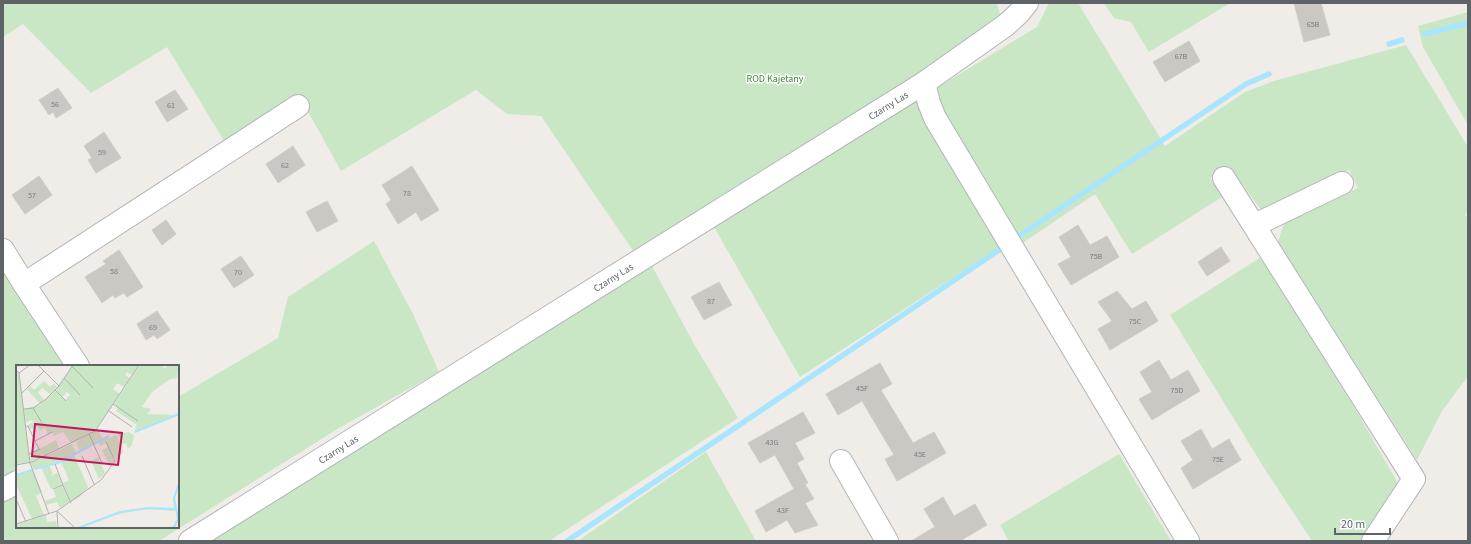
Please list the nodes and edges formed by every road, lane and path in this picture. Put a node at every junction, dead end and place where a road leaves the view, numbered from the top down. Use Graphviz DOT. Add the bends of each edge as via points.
graph roads {
  1 [pos="1027,3"];
  2 [pos="924,83"];
  3 [pos="298,106"];
  4 [pos="1224,178"];
  5 [pos="1342,182"];
  6 [pos="1255,225"];
  7 [pos="3,250"];
  8 [pos="24,284"];
  9 [pos="77,365"];
  10 [pos="841,461"];
  11 [pos="16,483"];
  12 [pos="3,490"];
  13 [pos="190,541"];
  14 [pos="887,541"];
  15 [pos="1188,541"];
  16 [pos="1373,541"];
  1 -- 2 [label="street, Czarny Las" via="1006,26"];
  2 -- 13 [label="street, Czarny Las"];
  2 -- 15 [label="street" via="935,118"];
  3 -- 8 [label="street"];
  4 -- 6 [label="street"];
  5 -- 6 [label="street"];
  6 -- 16 [label="street" via="1414,479"];
  7 -- 8 [label="street"];
  8 -- 9 [label="street"];
  10 -- 14 [label="street"];
  11 -- 12 [label="street"];
}
